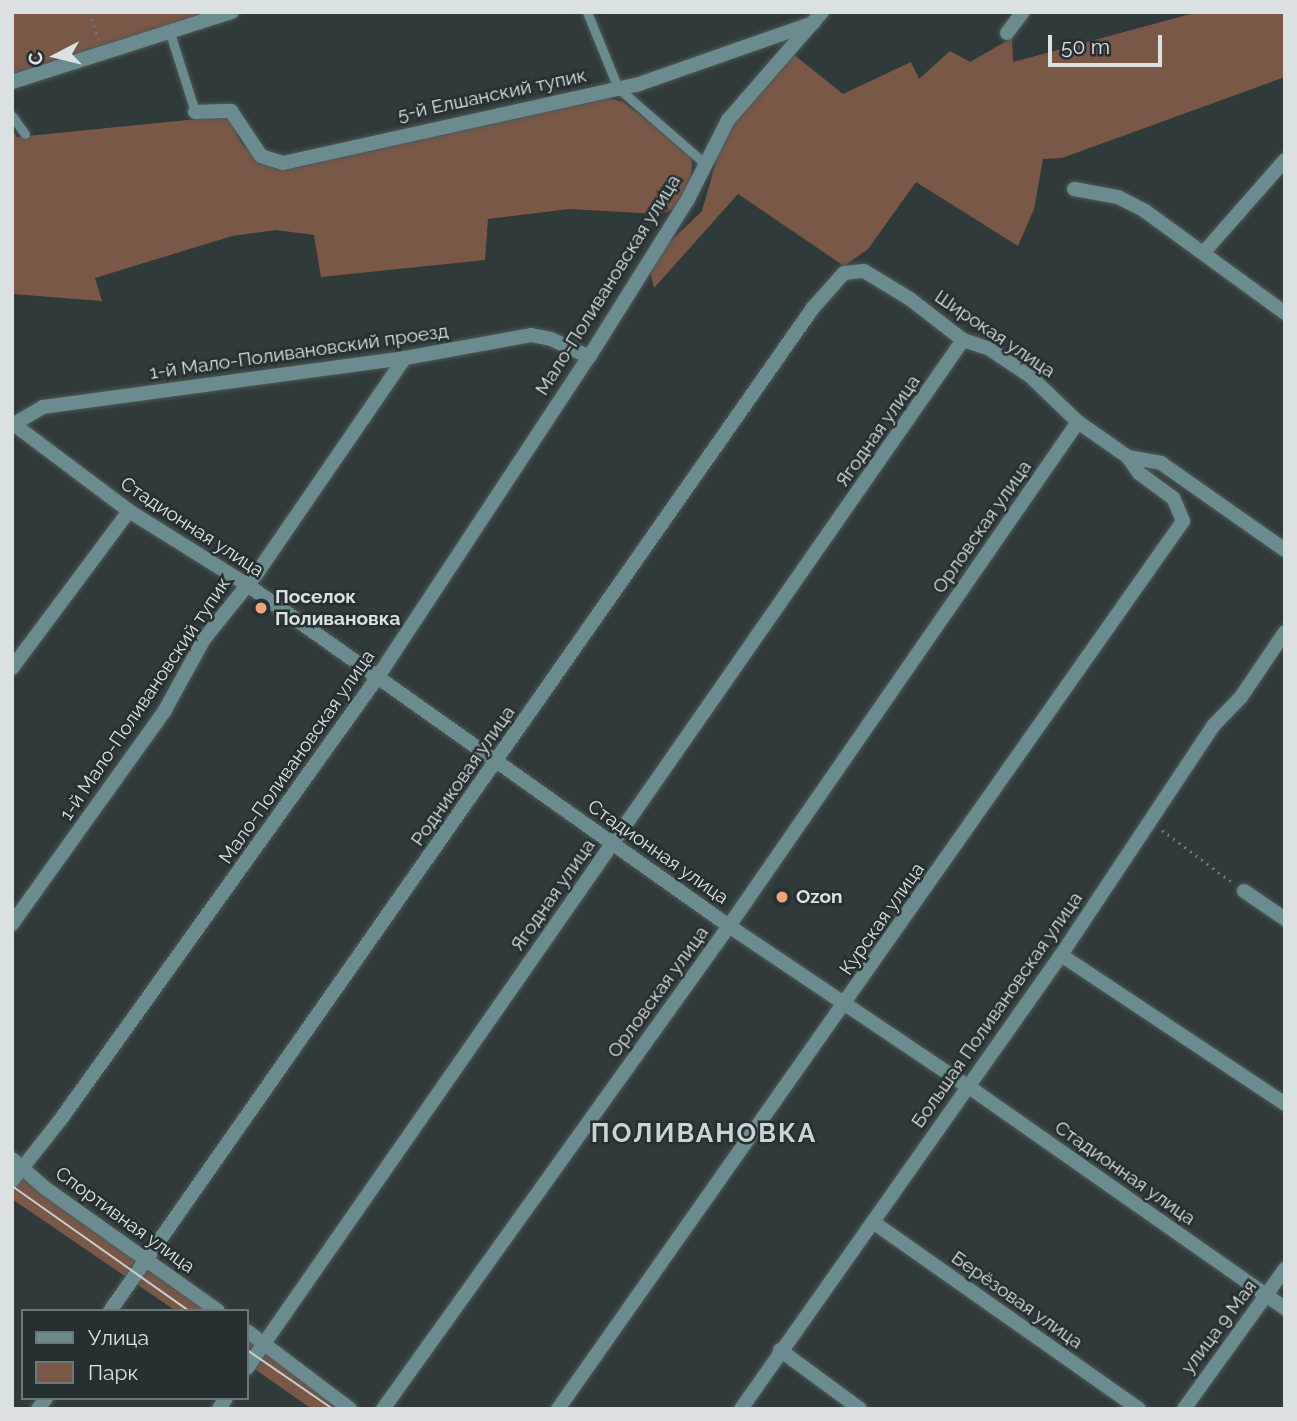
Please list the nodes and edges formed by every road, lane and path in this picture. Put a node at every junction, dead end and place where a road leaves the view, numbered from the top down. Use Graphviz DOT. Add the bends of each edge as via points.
graph roads {
  1 [pos="89,12"];
  2 [pos="232,12"];
  3 [pos="587,12"];
  4 [pos="1023,12"];
  5 [pos="818,17"];
  6 [pos="170,33"];
  7 [pos="1007,33"];
  8 [pos="104,52"];
  9 [pos="12,82"];
  10 [pos="618,88"];
  11 [pos="195,112"];
  12 [pos="12,116"];
  13 [pos="25,134"];
  14 [pos="1285,160"];
  15 [pos="703,162"];
  16 [pos="1074,189"];
  17 [pos="1205,251"];
  18 [pos="853,269"];
  19 [pos="1285,313"];
  20 [pos="963,340"];
  21 [pos="589,357"];
  22 [pos="405,358"];
  23 [pos="1078,422"];
  24 [pos="13,424"];
  25 [pos="1128,457"];
  26 [pos="129,511"];
  27 [pos="1285,550"];
  28 [pos="246,584"];
  29 [pos="1285,632"];
  30 [pos="12,668"];
  31 [pos="377,678"];
  32 [pos="497,761"];
  33 [pos="1149,820"];
  34 [pos="613,843"];
  35 [pos="1244,891"];
  36 [pos="1285,919"];
  37 [pos="12,924"];
  38 [pos="729,926"];
  39 [pos="1061,954"];
  40 [pos="845,1005"];
  41 [pos="969,1087"];
  42 [pos="1285,1104"];
  43 [pos="18,1163"];
  44 [pos="12,1181"];
  45 [pos="873,1222"];
  46 [pos="146,1260"];
  47 [pos="1285,1269"];
  48 [pos="1268,1296"];
  49 [pos="1285,1308"];
  50 [pos="111,1309"];
  51 [pos="215,1309"];
  52 [pos="248,1332"];
  53 [pos="262,1342"];
  54 [pos="780,1350"];
  55 [pos="248,1366"];
  56 [pos="350,1409"];
  57 [pos="383,1409"];
  58 [pos="558,1409"];
  59 [pos="741,1409"];
  60 [pos="860,1409"];
  61 [pos="1139,1409"];
  62 [pos="1184,1409"];
  1 -- 8 [label="path"];
  2 -- 6 [label="street"];
  3 -- 10 [label="lane"];
  4 -- 7 [label="street"];
  5 -- 10 [label="street, 5-й Елшанский тупик"];
  5 -- 15 [label="street, Мало-Поливановская улица" via="728,120"];
  6 -- 8 [label="street"];
  6 -- 11 [label="lane"];
  8 -- 9 [label="street"];
  10 -- 11 [label="street, 5-й Елшанский тупик" via="283,163 261,156 231,111"];
  10 -- 15 [label="lane"];
  12 -- 13 [label="lane"];
  14 -- 17 [label="street"];
  15 -- 21 [label="street, Мало-Поливановская улица" via="688,200"];
  16 -- 17 [label="street" via="1118,197"];
  17 -- 19 [label="street"];
  18 -- 20 [label="street, Широкая улица" via="910,299"];
  18 -- 32 [label="street, Родниковая улица" via="835,281 812,309"];
  20 -- 23 [label="street, Широкая улица" via="988,348 1030,376"];
  20 -- 34 [label="street, Ягодная улица"];
  21 -- 22 [label="street, 1-й Мало-Поливановский проезд" via="531,335"];
  21 -- 31 [label="street, Мало-Поливановская улица"];
  22 -- 24 [label="street, 1-й Мало-Поливановский проезд" via="43,407"];
  22 -- 28 [label="street, 1-й Мало-Поливановский тупик" via="325,478"];
  23 -- 25 [label="street, Широкая улица"];
  23 -- 38 [label="street, Орловская улица"];
  24 -- 26 [label="street, Стадионная улица"];
  25 -- 27 [label="street, Широкая улица" via="1161,463"];
  25 -- 40 [label="street, Курская улица" via="1139,473 1173,498 1184,521"];
  26 -- 28 [label="street, Стадионная улица"];
  26 -- 30 [label="street"];
  28 -- 31 [label="street, Стадионная улица"];
  28 -- 37 [label="street, 1-й Мало-Поливановский тупик" via="204,639 164,710"];
  29 -- 33 [label="street, Большая Поливановская улица"];
  31 -- 32 [label="street, Стадионная улица"];
  31 -- 43 [label="street, Мало-Поливановская улица"];
  32 -- 34 [label="street, Стадионная улица"];
  32 -- 46 [label="street, Родниковая улица"];
  33 -- 35 [label="path"];
  33 -- 39 [label="street, Большая Поливановская улица"];
  34 -- 38 [label="street, Стадионная улица"];
  34 -- 53 [label="street, Ягодная улица"];
  35 -- 36 [label="street"];
  38 -- 40 [label="street, Стадионная улица"];
  38 -- 57 [label="street, Орловская улица"];
  39 -- 41 [label="street, Большая Поливановская улица"];
  39 -- 42 [label="street"];
  40 -- 41 [label="street, Стадионная улица"];
  40 -- 58 [label="street, Курская улица"];
  41 -- 45 [label="street, Большая Поливановская улица" via="947,1111"];
  41 -- 48 [label="street, Стадионная улица"];
  43 -- 44 [label="street, Мало-Поливановская улица"];
  43 -- 46 [label="street, Спортивная улица" via="45,1188"];
  45 -- 54 [label="street, Большая Поливановская улица" via="847,1253 817,1307"];
  45 -- 61 [label="street, Берёзовая улица"];
  46 -- 50 [label="street, Родниковая улица"];
  46 -- 51 [label="street, Спортивная улица"];
  47 -- 48 [label="street, улица 9 Мая"];
  48 -- 49 [label="street, Стадионная улица"];
  48 -- 62 [label="street, улица 9 Мая" via="1250,1312"];
  52 -- 53 [label="street"];
  53 -- 55 [label="street, Ягодная улица"];
  53 -- 56 [label="street"];
  54 -- 59 [label="street, Большая Поливановская улица"];
  54 -- 60 [label="street"];
}
